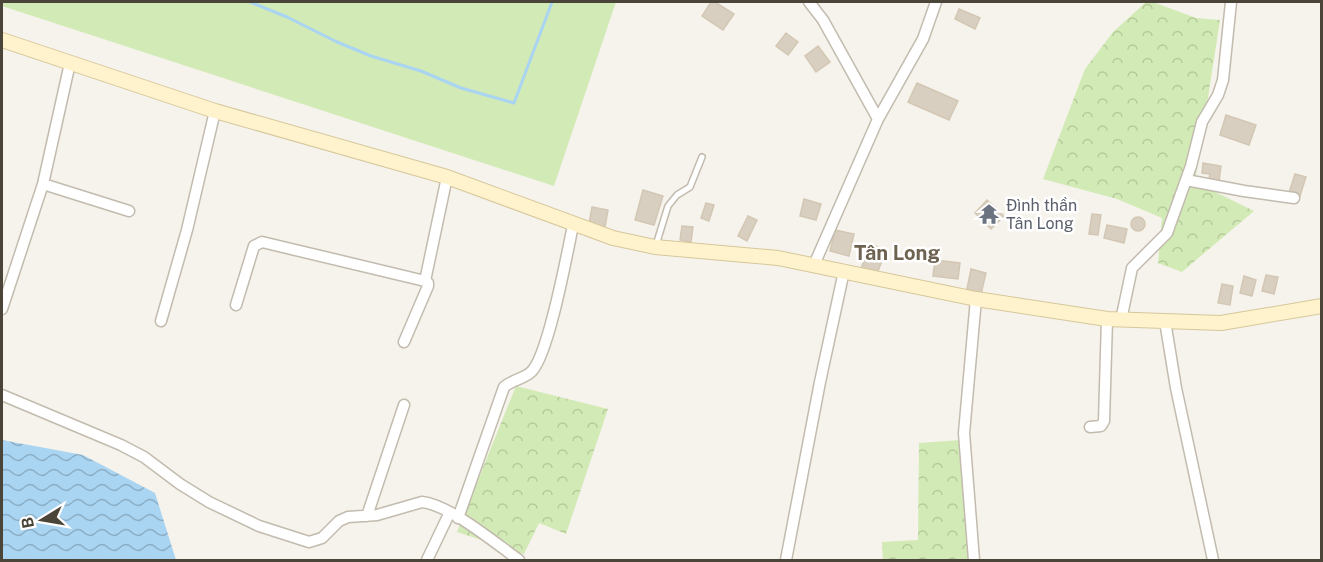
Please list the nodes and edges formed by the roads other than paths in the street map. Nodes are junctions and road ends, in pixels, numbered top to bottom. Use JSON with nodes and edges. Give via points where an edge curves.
{"nodes":[{"id":1,"x":809,"y":2,"type":"edge"},
{"id":2,"x":936,"y":2,"type":"edge"},
{"id":3,"x":1231,"y":2,"type":"edge"},
{"id":4,"x":2,"y":40,"type":"edge"},
{"id":5,"x":70,"y":63,"type":"junction"},
{"id":6,"x":215,"y":111,"type":"junction"},
{"id":7,"x":878,"y":119,"type":"junction"},
{"id":8,"x":702,"y":157,"type":"dead end"},
{"id":9,"x":447,"y":177,"type":"junction"},
{"id":10,"x":1186,"y":180,"type":"junction"},
{"id":11,"x":43,"y":184,"type":"junction"},
{"id":12,"x":1294,"y":198,"type":"dead end"},
{"id":13,"x":129,"y":211,"type":"dead end"},
{"id":14,"x":573,"y":225,"type":"junction"},
{"id":15,"x":655,"y":247,"type":"junction"},
{"id":16,"x":814,"y":265,"type":"junction"},
{"id":17,"x":844,"y":271,"type":"junction"},
{"id":18,"x":424,"y":281,"type":"junction"},
{"id":19,"x":976,"y":299,"type":"junction"},
{"id":20,"x":236,"y":305,"type":"dead end"},
{"id":21,"x":1322,"y":306,"type":"edge"},
{"id":22,"x":2,"y":309,"type":"edge"},
{"id":23,"x":1114,"y":319,"type":"junction"},
{"id":24,"x":161,"y":321,"type":"dead end"},
{"id":25,"x":1165,"y":321,"type":"junction"},
{"id":26,"x":404,"y":342,"type":"dead end"},
{"id":27,"x":2,"y":395,"type":"edge"},
{"id":28,"x":404,"y":405,"type":"dead end"},
{"id":29,"x":1089,"y":427,"type":"dead end"},
{"id":30,"x":454,"y":515,"type":"junction"},
{"id":31,"x":367,"y":516,"type":"junction"},
{"id":32,"x":427,"y":561,"type":"edge"},
{"id":33,"x":519,"y":561,"type":"edge"},
{"id":34,"x":786,"y":561,"type":"edge"},
{"id":35,"x":974,"y":561,"type":"edge"},
{"id":36,"x":1214,"y":561,"type":"edge"}],
"edges":[{"from":1,"to":7,"type":"street"},
{"from":2,"to":7,"type":"street","via":[[923,39]]},
{"from":3,"to":10,"type":"street","via":[[1223,80],[1202,122]]},
{"from":4,"to":5,"type":"street"},
{"from":5,"to":6,"type":"street"},
{"from":5,"to":11,"type":"street"},
{"from":6,"to":9,"type":"street"},
{"from":6,"to":24,"type":"street"},
{"from":7,"to":16,"type":"street"},
{"from":8,"to":15,"type":"lane","via":[[690,187],[668,206]]},
{"from":9,"to":14,"type":"street"},
{"from":9,"to":18,"type":"street"},
{"from":10,"to":12,"type":"street"},
{"from":10,"to":23,"type":"street","via":[[1167,233],[1132,268]]},
{"from":11,"to":13,"type":"street"},
{"from":11,"to":22,"type":"street"},
{"from":14,"to":15,"type":"street"},
{"from":14,"to":30,"type":"street","via":[[538,363],[528,375],[504,387]]},
{"from":15,"to":16,"type":"street"},
{"from":16,"to":17,"type":"street"},
{"from":17,"to":19,"type":"street"},
{"from":17,"to":34,"type":"street"},
{"from":18,"to":20,"type":"street","via":[[262,242],[254,246]]},
{"from":18,"to":26,"type":"street","via":[[429,286]]},
{"from":19,"to":23,"type":"street"},
{"from":19,"to":35,"type":"street","via":[[964,433]]},
{"from":21,"to":25,"type":"street","via":[[1221,323]]},
{"from":23,"to":25,"type":"street"},
{"from":23,"to":29,"type":"street","via":[[1104,421],[1101,426]]},
{"from":25,"to":36,"type":"street"},
{"from":27,"to":31,"type":"street","via":[[121,445],[189,490],[259,526],[309,542],[322,538],[339,521]]},
{"from":28,"to":31,"type":"street"},
{"from":30,"to":31,"type":"street","via":[[422,502]]},
{"from":30,"to":32,"type":"street"},
{"from":30,"to":33,"type":"street"}]}
